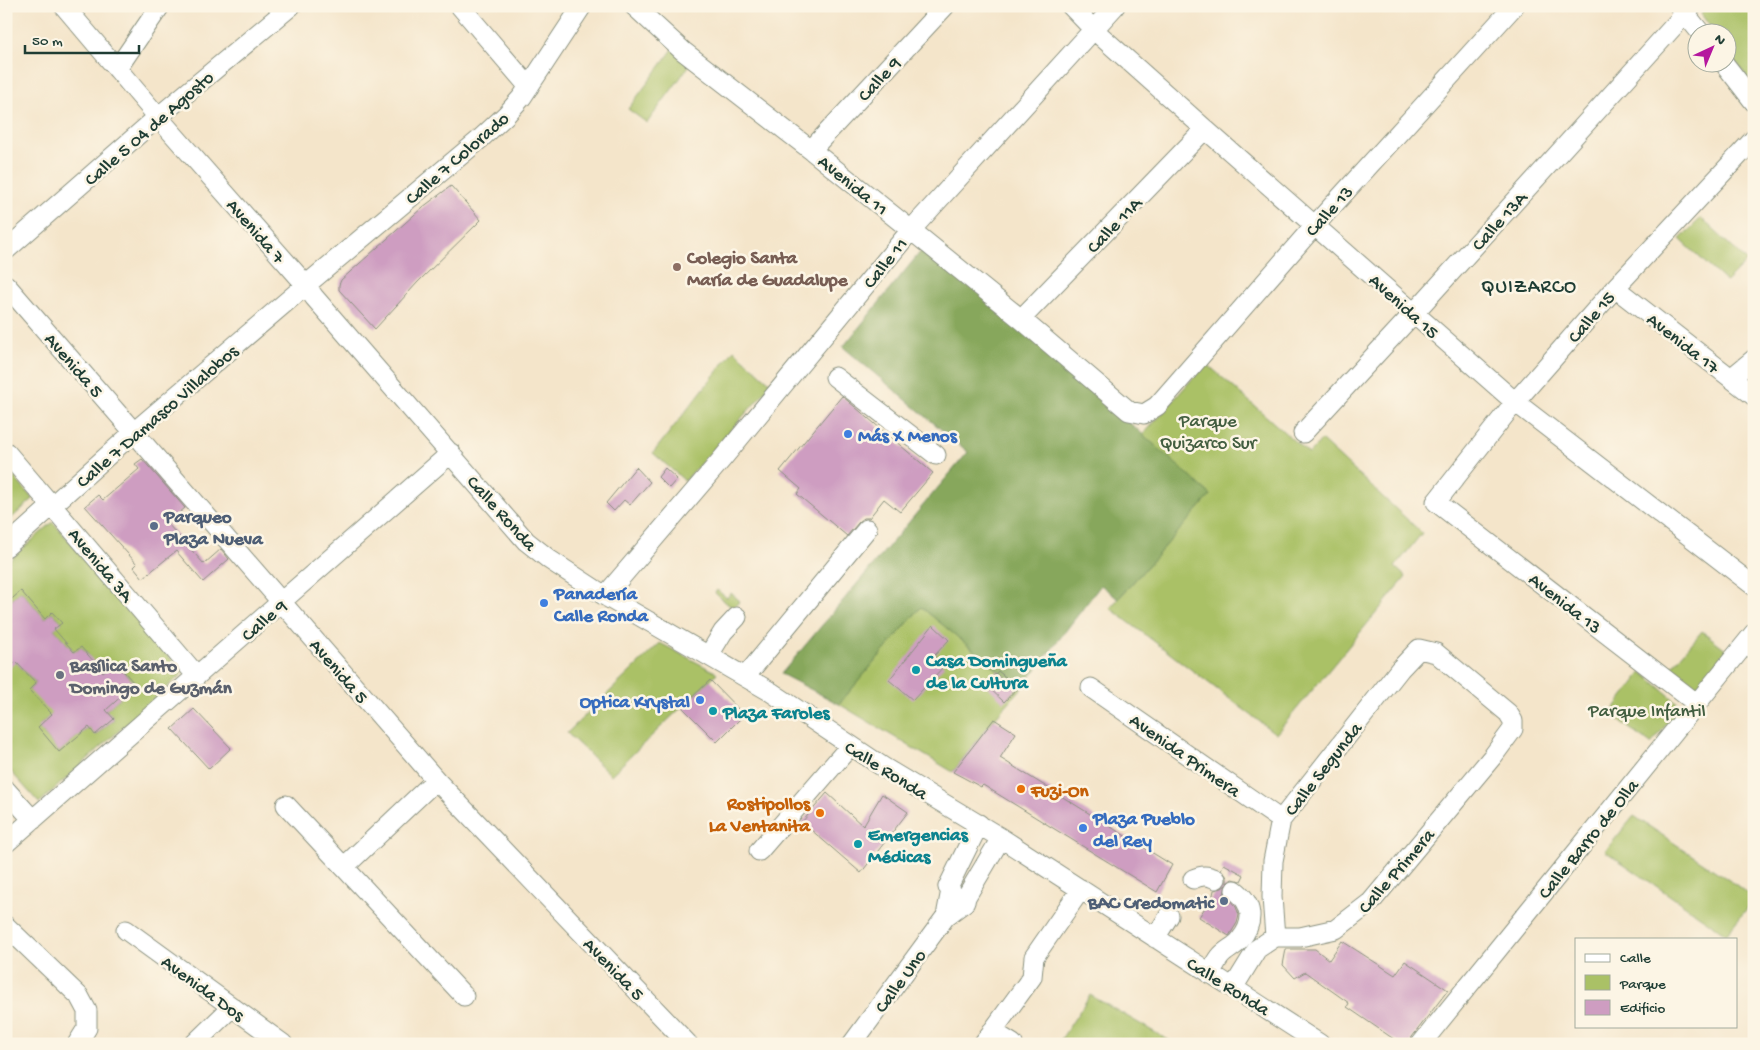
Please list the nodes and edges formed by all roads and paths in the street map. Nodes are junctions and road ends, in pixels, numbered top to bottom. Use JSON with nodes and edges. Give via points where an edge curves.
{"nodes":[{"id":1,"x":64,"y":6,"type":"edge"},
{"id":2,"x":160,"y":6,"type":"edge"},
{"id":3,"x":291,"y":6,"type":"edge"},
{"id":4,"x":460,"y":6,"type":"edge"},
{"id":5,"x":582,"y":6,"type":"edge"},
{"id":6,"x":634,"y":6,"type":"edge"},
{"id":7,"x":945,"y":6,"type":"edge"},
{"id":8,"x":1071,"y":6,"type":"edge"},
{"id":9,"x":1115,"y":6,"type":"edge"},
{"id":10,"x":1514,"y":6,"type":"edge"},
{"id":11,"x":1685,"y":9,"type":"edge"},
{"id":12,"x":1693,"y":22,"type":"edge"},
{"id":13,"x":1094,"y":30,"type":"junction"},
{"id":14,"x":117,"y":69,"type":"junction"},
{"id":15,"x":1731,"y":72,"type":"edge"},
{"id":16,"x":529,"y":87,"type":"junction"},
{"id":17,"x":1754,"y":102,"type":"edge"},
{"id":18,"x":158,"y":117,"type":"junction"},
{"id":19,"x":1205,"y":129,"type":"junction"},
{"id":20,"x":1754,"y":139,"type":"edge"},
{"id":21,"x":811,"y":150,"type":"junction"},
{"id":22,"x":1315,"y":225,"type":"junction"},
{"id":23,"x":911,"y":230,"type":"junction"},
{"id":24,"x":6,"y":250,"type":"edge"},
{"id":25,"x":6,"y":285,"type":"edge"},
{"id":26,"x":306,"y":285,"type":"junction"},
{"id":27,"x":1614,"y":288,"type":"junction"},
{"id":28,"x":1413,"y":314,"type":"junction"},
{"id":29,"x":1021,"y":319,"type":"junction"},
{"id":30,"x":1754,"y":359,"type":"edge"},
{"id":31,"x":835,"y":377,"type":"dead end"},
{"id":32,"x":1731,"y":378,"type":"junction"},
{"id":33,"x":1754,"y":396,"type":"edge"},
{"id":34,"x":1515,"y":402,"type":"junction"},
{"id":35,"x":1144,"y":414,"type":"joint"},
{"id":36,"x":134,"y":432,"type":"junction"},
{"id":37,"x":1303,"y":433,"type":"dead end"},
{"id":38,"x":6,"y":452,"type":"edge"},
{"id":39,"x":451,"y":453,"type":"junction"},
{"id":40,"x":936,"y":454,"type":"dead end"},
{"id":41,"x":1436,"y":502,"type":"joint"},
{"id":42,"x":53,"y":506,"type":"junction"},
{"id":43,"x":867,"y":529,"type":"dead end"},
{"id":44,"x":6,"y":547,"type":"edge"},
{"id":45,"x":1754,"y":586,"type":"edge"},
{"id":46,"x":605,"y":596,"type":"junction"},
{"id":47,"x":281,"y":602,"type":"junction"},
{"id":48,"x":737,"y":616,"type":"dead end"},
{"id":49,"x":1754,"y":633,"type":"edge"},
{"id":50,"x":1419,"y":649,"type":"joint"},
{"id":51,"x":708,"y":655,"type":"junction"},
{"id":52,"x":197,"y":676,"type":"junction"},
{"id":53,"x":745,"y":677,"type":"junction"},
{"id":54,"x":1091,"y":688,"type":"dead end"},
{"id":55,"x":1696,"y":703,"type":"junction"},
{"id":56,"x":850,"y":746,"type":"junction"},
{"id":57,"x":436,"y":780,"type":"junction"},
{"id":58,"x":6,"y":790,"type":"edge"},
{"id":59,"x":286,"y":805,"type":"dead end"},
{"id":60,"x":32,"y":820,"type":"junction"},
{"id":61,"x":1281,"y":820,"type":"junction"},
{"id":62,"x":979,"y":824,"type":"junction"},
{"id":63,"x":1002,"y":838,"type":"junction"},
{"id":64,"x":6,"y":843,"type":"edge"},
{"id":65,"x":759,"y":851,"type":"dead end"},
{"id":66,"x":344,"y":867,"type":"junction"},
{"id":67,"x":1193,"y":879,"type":"dead end"},
{"id":68,"x":1216,"y":879,"type":"dead end"},
{"id":69,"x":1081,"y":889,"type":"junction"},
{"id":70,"x":1235,"y":890,"type":"dead end"},
{"id":71,"x":946,"y":916,"type":"junction"},
{"id":72,"x":1169,"y":916,"type":"dead end"},
{"id":73,"x":6,"y":926,"type":"edge"},
{"id":74,"x":126,"y":930,"type":"dead end"},
{"id":75,"x":1275,"y":937,"type":"junction"},
{"id":76,"x":1156,"y":938,"type":"junction"},
{"id":77,"x":1210,"y":974,"type":"junction"},
{"id":78,"x":1233,"y":988,"type":"junction"},
{"id":79,"x":464,"y":996,"type":"dead end"},
{"id":80,"x":231,"y":1008,"type":"junction"},
{"id":81,"x":987,"y":1037,"type":"edge"},
{"id":82,"x":77,"y":1044,"type":"edge"},
{"id":83,"x":194,"y":1044,"type":"edge"},
{"id":84,"x":283,"y":1044,"type":"edge"},
{"id":85,"x":688,"y":1044,"type":"edge"},
{"id":86,"x":852,"y":1044,"type":"edge"},
{"id":87,"x":1013,"y":1044,"type":"edge"},
{"id":88,"x":1320,"y":1044,"type":"edge"},
{"id":89,"x":1421,"y":1044,"type":"edge"}],
"edges":[{"from":1,"to":14,"type":"street","name":"Avenida 7"},
{"from":2,"to":14,"type":"street"},
{"from":3,"to":18,"type":"street","name":"Calle 5 04 de Agosto"},
{"from":4,"to":16,"type":"street"},
{"from":5,"to":16,"type":"street","name":"Calle 7 Colorado"},
{"from":6,"to":21,"type":"street","name":"Avenida 11","via":[[683,51]]},
{"from":7,"to":21,"type":"street","name":"Calle 9"},
{"from":8,"to":13,"type":"street","name":"Avenida 15"},
{"from":9,"to":13,"type":"street","name":"Calle 11"},
{"from":10,"to":22,"type":"street","name":"Calle 13"},
{"from":11,"to":12,"type":"street"},
{"from":11,"to":28,"type":"street","name":"Calle 13A"},
{"from":13,"to":19,"type":"street","name":"Avenida 15"},
{"from":13,"to":23,"type":"street","name":"Calle 11"},
{"from":14,"to":18,"type":"street","name":"Avenida 7"},
{"from":15,"to":17,"type":"street"},
{"from":16,"to":26,"type":"street","name":"Calle 7 Colorado","via":[[480,140]]},
{"from":18,"to":24,"type":"street","name":"Calle 5 04 de Agosto"},
{"from":18,"to":26,"type":"street","name":"Avenida 7"},
{"from":19,"to":22,"type":"street","name":"Avenida 15"},
{"from":19,"to":29,"type":"street","name":"Calle 11A"},
{"from":20,"to":27,"type":"street","name":"Calle 15"},
{"from":21,"to":23,"type":"street","name":"Avenida 11"},
{"from":22,"to":28,"type":"street","name":"Avenida 15"},
{"from":22,"to":35,"type":"street","name":"Calle 13","via":[[1156,406]]},
{"from":23,"to":29,"type":"street","name":"Avenida 11"},
{"from":23,"to":46,"type":"street","name":"Calle 11"},
{"from":25,"to":36,"type":"street","name":"Avenida 5"},
{"from":26,"to":36,"type":"street","name":"Calle 7 Damasco Villalobos"},
{"from":26,"to":39,"type":"street","name":"Avenida 7"},
{"from":27,"to":32,"type":"street","name":"Avenida 17"},
{"from":27,"to":34,"type":"street","name":"Calle 15"},
{"from":28,"to":34,"type":"street","name":"Avenida 15"},
{"from":28,"to":37,"type":"street","name":"Calle 13A"},
{"from":29,"to":35,"type":"street","name":"Avenida 11","via":[[1129,411]]},
{"from":30,"to":32,"type":"street"},
{"from":31,"to":40,"type":"street"},
{"from":32,"to":33,"type":"street","name":"Avenida 17"},
{"from":34,"to":41,"type":"street","name":"Calle 15"},
{"from":34,"to":45,"type":"street","name":"Avenida 15"},
{"from":36,"to":42,"type":"street","name":"Calle 7 Damasco Villalobos"},
{"from":36,"to":47,"type":"street","name":"Avenida 5"},
{"from":38,"to":42,"type":"street","name":"Avenida 3A"},
{"from":39,"to":46,"type":"street","name":"Calle Ronda","via":[[538,552]]},
{"from":39,"to":47,"type":"street","name":"Calle 9"},
{"from":41,"to":55,"type":"street","name":"Avenida 13"},
{"from":42,"to":44,"type":"street","name":"Calle 7 Damasco Villalobos"},
{"from":42,"to":52,"type":"street","name":"Avenida 3A"},
{"from":43,"to":53,"type":"street"},
{"from":46,"to":51,"type":"street","name":"Calle Ronda"},
{"from":47,"to":52,"type":"street","name":"Calle 9"},
{"from":47,"to":57,"type":"street","name":"Avenida 5"},
{"from":48,"to":51,"type":"street"},
{"from":49,"to":55,"type":"street","name":"Calle Barro de Olla"},
{"from":50,"to":61,"type":"street","name":"Calle Segunda","via":[[1400,668]]},
{"from":50,"to":75,"type":"street","name":"Calle Primera","via":[[1436,653],[1508,714],[1513,721],[1513,729],[1371,902],[1354,917],[1336,929],[1300,937]]},
{"from":51,"to":53,"type":"street","name":"Calle Ronda"},
{"from":52,"to":60,"type":"street","name":"Calle 9"},
{"from":53,"to":56,"type":"street","name":"Calle Ronda"},
{"from":54,"to":61,"type":"street","name":"Avenida Primera"},
{"from":55,"to":89,"type":"street","name":"Calle Barro de Olla"},
{"from":56,"to":62,"type":"street","name":"Calle Ronda"},
{"from":56,"to":65,"type":"street"},
{"from":57,"to":66,"type":"street"},
{"from":57,"to":85,"type":"street","name":"Avenida 5"},
{"from":58,"to":60,"type":"street"},
{"from":59,"to":66,"type":"street"},
{"from":60,"to":64,"type":"street","name":"Calle 9"},
{"from":61,"to":75,"type":"street","name":"Calle Segunda","via":[[1273,861]]},
{"from":62,"to":63,"type":"street","name":"Calle Ronda"},
{"from":62,"to":71,"type":"street","name":"Calle Uno","via":[[948,887],[951,890]]},
{"from":63,"to":69,"type":"street","name":"Calle Ronda"},
{"from":63,"to":71,"type":"street","name":"Calle Uno","via":[[965,902]]},
{"from":66,"to":79,"type":"street"},
{"from":67,"to":68,"type":"street","via":[[1207,876]]},
{"from":69,"to":76,"type":"street","name":"Calle Ronda"},
{"from":69,"to":81,"type":"street","via":[[1034,957],[1032,977]]},
{"from":70,"to":77,"type":"street","via":[[1249,906],[1249,926],[1240,940],[1220,956]]},
{"from":71,"to":86,"type":"street","name":"Calle Uno"},
{"from":72,"to":76,"type":"street"},
{"from":73,"to":82,"type":"street","via":[[79,996],[87,1011],[88,1028]]},
{"from":74,"to":80,"type":"street","name":"Avenida Dos"},
{"from":75,"to":78,"type":"street","via":[[1257,949]]},
{"from":76,"to":77,"type":"street","name":"Calle Ronda"},
{"from":77,"to":78,"type":"street","name":"Calle Ronda"},
{"from":78,"to":88,"type":"street","name":"Calle Ronda"},
{"from":80,"to":83,"type":"street"},
{"from":80,"to":84,"type":"street","name":"Avenida Dos"},
{"from":81,"to":87,"type":"street"}]}
